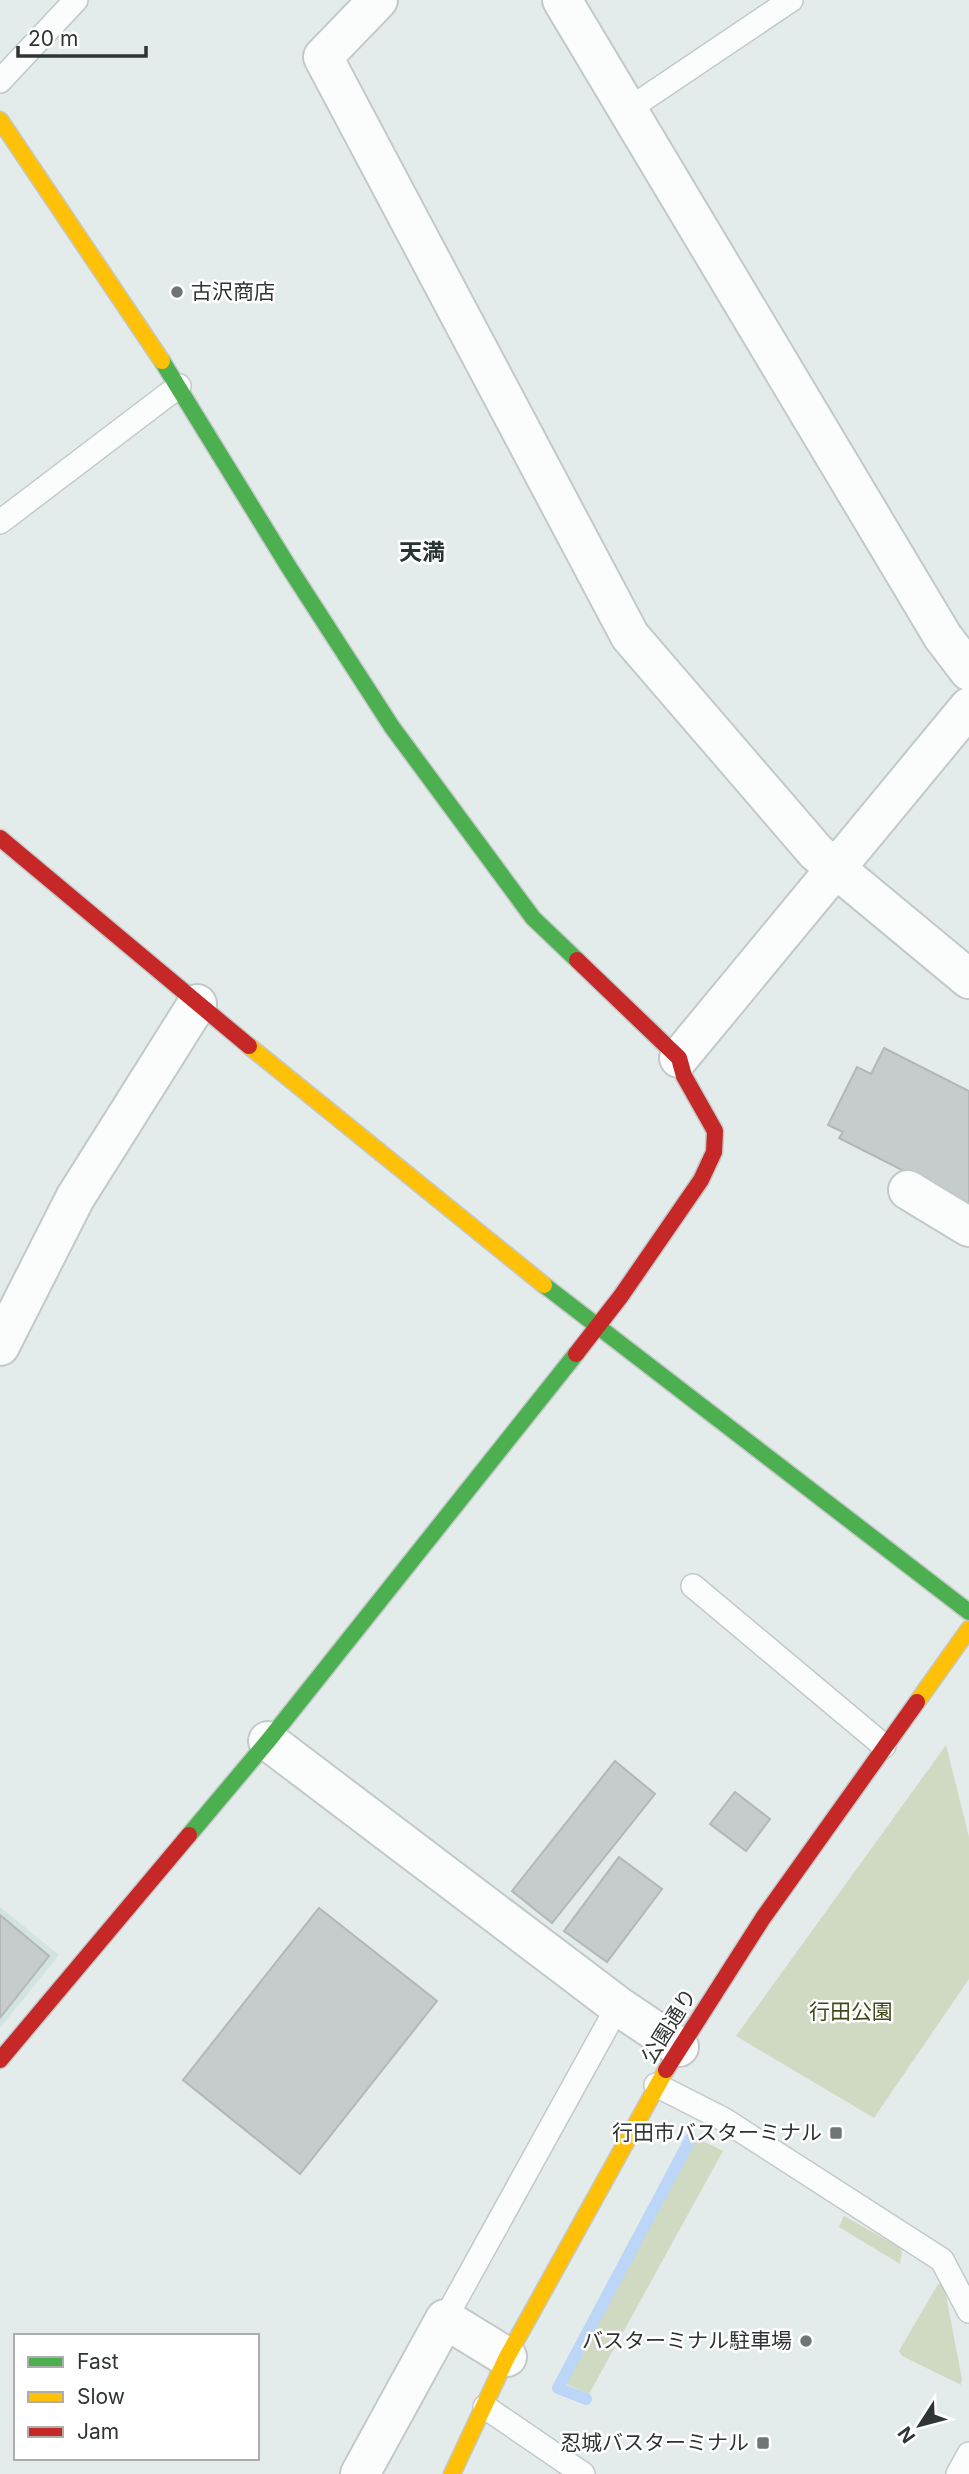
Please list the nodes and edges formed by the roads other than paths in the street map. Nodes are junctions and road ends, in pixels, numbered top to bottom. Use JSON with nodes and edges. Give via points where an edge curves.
{"nodes":[{"id":1,"x":76,"y":0,"type":"edge"},
{"id":2,"x":378,"y":0,"type":"edge"},
{"id":3,"x":562,"y":0,"type":"edge"},
{"id":4,"x":791,"y":0,"type":"edge"},
{"id":5,"x":0,"y":81,"type":"edge"},
{"id":6,"x":629,"y":109,"type":"junction"},
{"id":7,"x":0,"y":120,"type":"edge"},
{"id":8,"x":179,"y":386,"type":"junction"},
{"id":9,"x":0,"y":522,"type":"edge"},
{"id":10,"x":969,"y":671,"type":"edge"},
{"id":11,"x":969,"y":707,"type":"edge"},
{"id":12,"x":0,"y":838,"type":"edge"},
{"id":13,"x":836,"y":869,"type":"junction"},
{"id":14,"x":969,"y":979,"type":"edge"},
{"id":15,"x":197,"y":1004,"type":"junction"},
{"id":16,"x":679,"y":1058,"type":"junction"},
{"id":17,"x":908,"y":1190,"type":"dead end"},
{"id":18,"x":969,"y":1227,"type":"edge"},
{"id":19,"x":597,"y":1328,"type":"junction"},
{"id":20,"x":0,"y":1346,"type":"edge"},
{"id":21,"x":693,"y":1587,"type":"dead end"},
{"id":22,"x":969,"y":1612,"type":"edge"},
{"id":23,"x":969,"y":1629,"type":"edge"},
{"id":24,"x":268,"y":1741,"type":"junction"},
{"id":25,"x":884,"y":1746,"type":"junction"},
{"id":26,"x":618,"y":2006,"type":"junction"},
{"id":27,"x":679,"y":2047,"type":"junction"},
{"id":28,"x":0,"y":2060,"type":"edge"},
{"id":29,"x":656,"y":2085,"type":"junction"},
{"id":30,"x":969,"y":2311,"type":"edge"},
{"id":31,"x":445,"y":2319,"type":"junction"},
{"id":32,"x":507,"y":2357,"type":"junction"},
{"id":33,"x":485,"y":2407,"type":"junction"},
{"id":34,"x":969,"y":2454,"type":"edge"},
{"id":35,"x":360,"y":2474,"type":"edge"},
{"id":36,"x":452,"y":2474,"type":"edge"},
{"id":37,"x":583,"y":2474,"type":"edge"},
{"id":38,"x":958,"y":2474,"type":"edge"}],
"edges":[{"from":1,"to":5,"type":"lane"},
{"from":2,"to":13,"type":"street","via":[[323,57],[630,636],[816,852]]},
{"from":3,"to":6,"type":"street"},
{"from":4,"to":6,"type":"lane"},
{"from":6,"to":10,"type":"street","via":[[943,637]]},
{"from":7,"to":8,"type":"street"},
{"from":8,"to":9,"type":"lane"},
{"from":8,"to":16,"type":"street","via":[[392,727],[533,918]]},
{"from":11,"to":13,"type":"street"},
{"from":12,"to":15,"type":"street"},
{"from":13,"to":14,"type":"street"},
{"from":13,"to":16,"type":"street"},
{"from":15,"to":19,"type":"street"},
{"from":15,"to":20,"type":"street","via":[[75,1198]]},
{"from":16,"to":19,"type":"street","via":[[715,1131],[714,1152],[701,1180]]},
{"from":17,"to":18,"type":"street"},
{"from":19,"to":22,"type":"street"},
{"from":19,"to":24,"type":"street"},
{"from":21,"to":25,"type":"lane"},
{"from":23,"to":25,"type":"street","name":"公園通り"},
{"from":24,"to":26,"type":"street"},
{"from":24,"to":28,"type":"street"},
{"from":25,"to":27,"type":"street","name":"公園通り"},
{"from":26,"to":27,"type":"street"},
{"from":26,"to":31,"type":"lane"},
{"from":27,"to":29,"type":"street","name":"公園通り"},
{"from":29,"to":30,"type":"lane","via":[[723,2119],[942,2260]]},
{"from":29,"to":32,"type":"street","name":"公園通り"},
{"from":31,"to":32,"type":"street"},
{"from":31,"to":35,"type":"street"},
{"from":32,"to":33,"type":"street","name":"公園通り"},
{"from":33,"to":36,"type":"street","name":"公園通り"},
{"from":33,"to":37,"type":"lane"},
{"from":34,"to":38,"type":"lane"}]}
